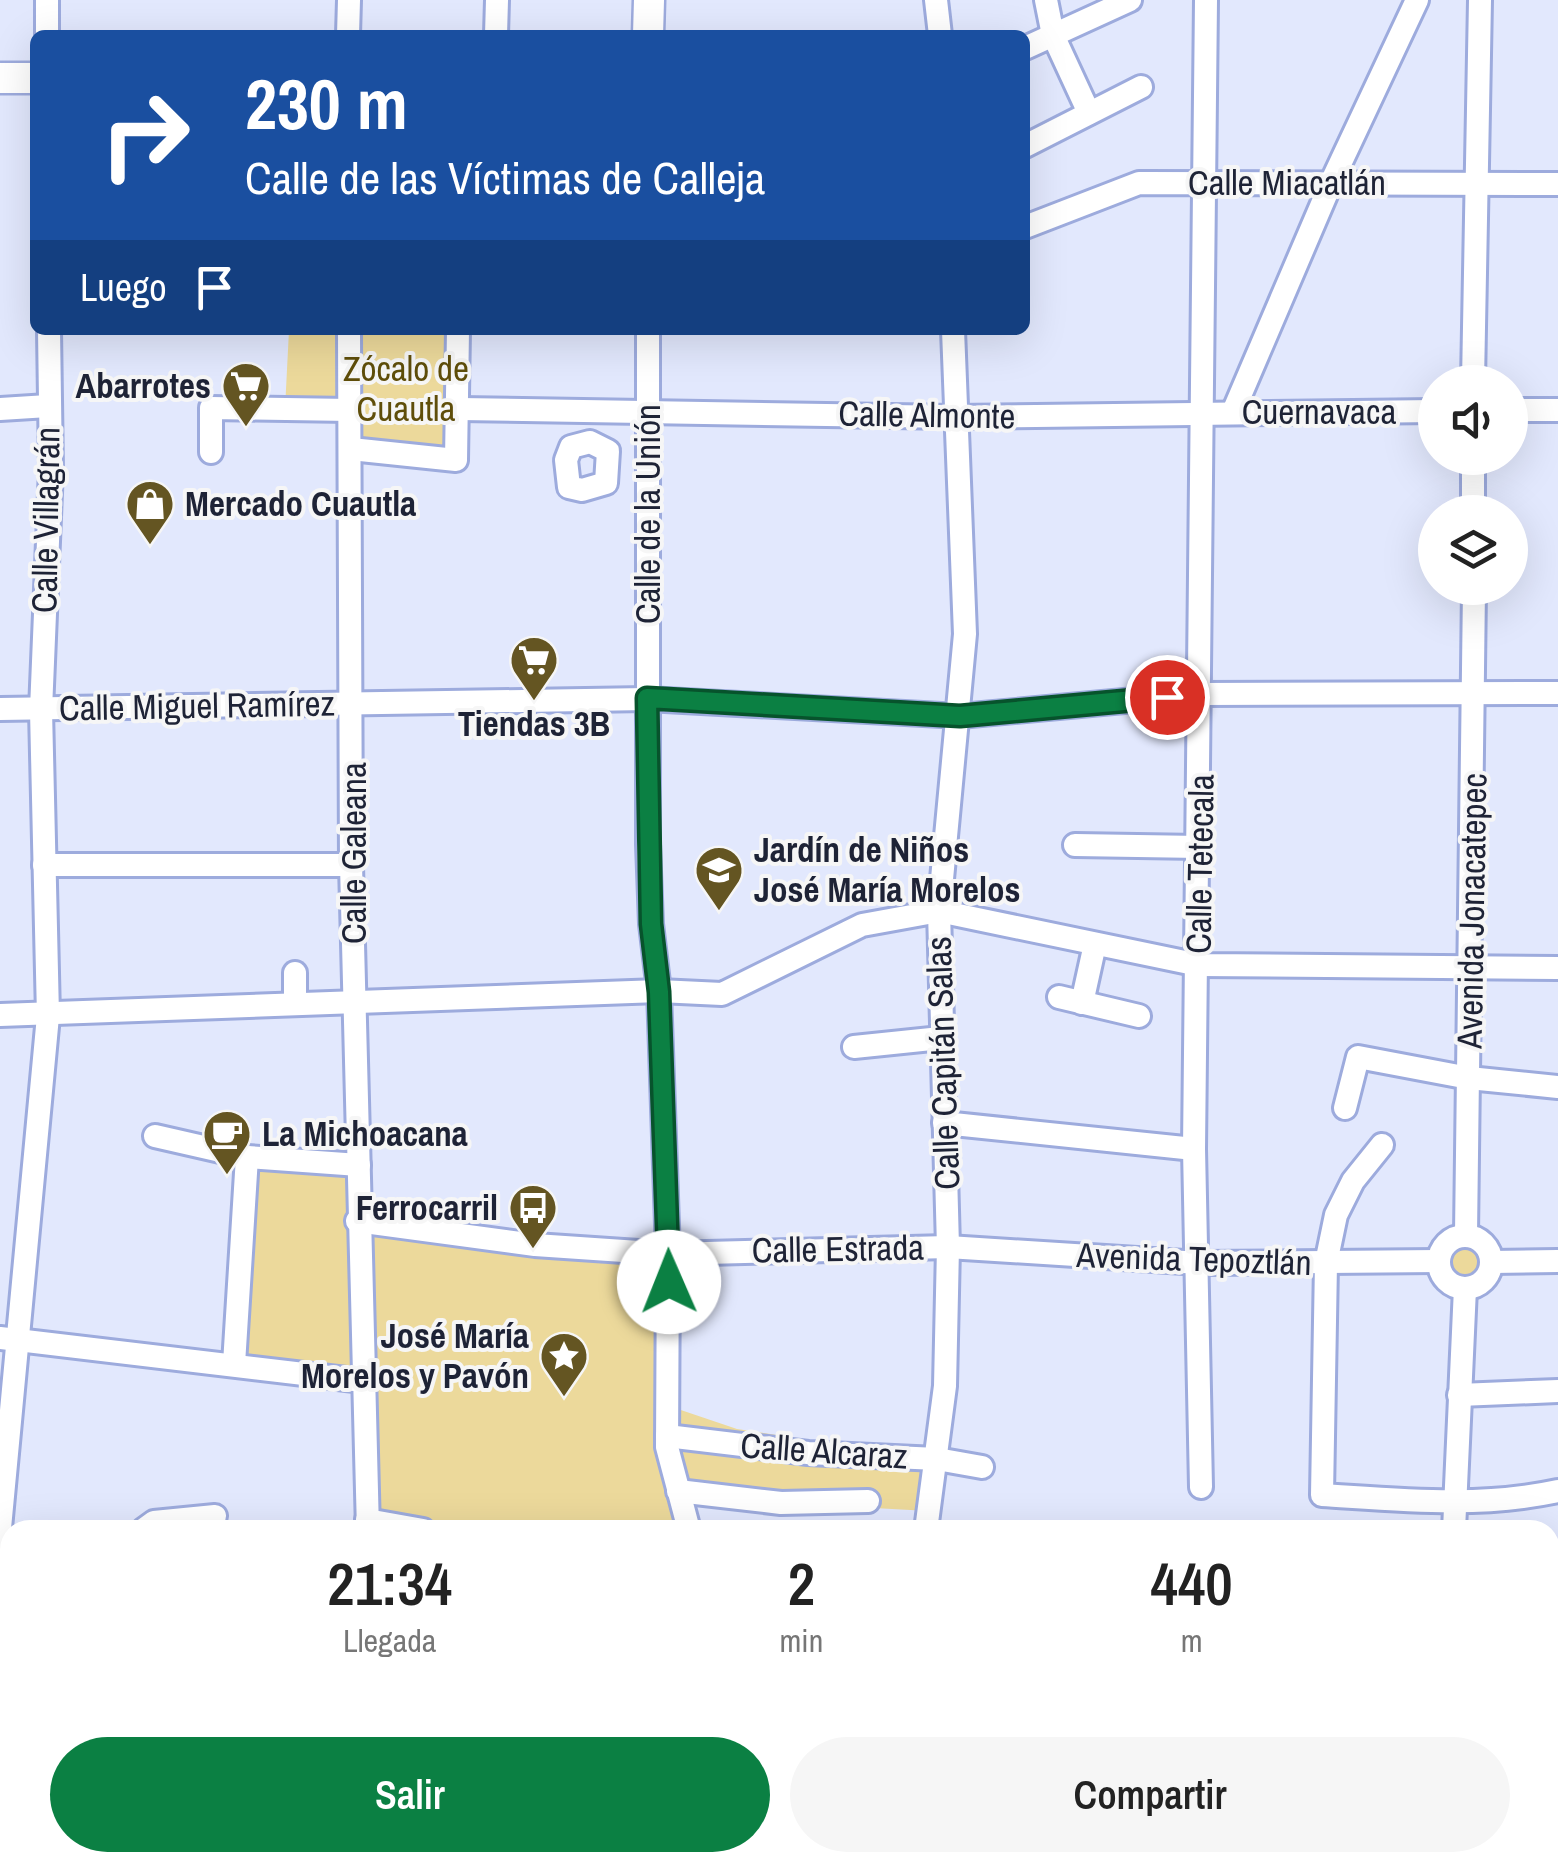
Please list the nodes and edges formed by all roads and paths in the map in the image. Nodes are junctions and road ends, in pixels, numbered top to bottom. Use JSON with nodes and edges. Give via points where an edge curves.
{"nodes":[{"id":1,"x":47,"y":0,"type":"edge"},
{"id":2,"x":349,"y":0,"type":"edge"},
{"id":3,"x":497,"y":0,"type":"edge"},
{"id":4,"x":649,"y":0,"type":"edge"},
{"id":5,"x":936,"y":0,"type":"edge"},
{"id":6,"x":1046,"y":0,"type":"edge"},
{"id":7,"x":1130,"y":0,"type":"edge"},
{"id":8,"x":1206,"y":0,"type":"edge"},
{"id":9,"x":1418,"y":0,"type":"edge"},
{"id":10,"x":1480,"y":0,"type":"edge"},
{"id":11,"x":46,"y":30,"type":"edge"},
{"id":12,"x":348,"y":30,"type":"edge"},
{"id":13,"x":496,"y":30,"type":"edge"},
{"id":14,"x":648,"y":30,"type":"edge"},
{"id":15,"x":939,"y":30,"type":"edge"},
{"id":16,"x":1052,"y":35,"type":"junction"},
{"id":17,"x":1030,"y":46,"type":"edge"},
{"id":18,"x":0,"y":78,"type":"edge"},
{"id":19,"x":30,"y":78,"type":"edge"},
{"id":20,"x":1141,"y":87,"type":"dead end"},
{"id":21,"x":1089,"y":113,"type":"junction"},
{"id":22,"x":1030,"y":143,"type":"edge"},
{"id":23,"x":1204,"y":182,"type":"junction"},
{"id":24,"x":1331,"y":183,"type":"junction"},
{"id":25,"x":1479,"y":184,"type":"junction"},
{"id":26,"x":1558,"y":184,"type":"edge"},
{"id":27,"x":1030,"y":225,"type":"edge"},
{"id":28,"x":49,"y":335,"type":"edge"},
{"id":29,"x":349,"y":335,"type":"edge"},
{"id":30,"x":458,"y":335,"type":"edge"},
{"id":31,"x":648,"y":335,"type":"edge"},
{"id":32,"x":953,"y":335,"type":"edge"},
{"id":33,"x":1474,"y":365,"type":"edge"},
{"id":34,"x":48,"y":406,"type":"junction"},
{"id":35,"x":595,"y":408,"type":"junction"},
{"id":36,"x":0,"y":409,"type":"edge"},
{"id":37,"x":460,"y":409,"type":"junction"},
{"id":38,"x":350,"y":410,"type":"junction"},
{"id":39,"x":650,"y":410,"type":"junction"},
{"id":40,"x":1528,"y":410,"type":"edge"},
{"id":41,"x":1558,"y":410,"type":"edge"},
{"id":42,"x":1418,"y":411,"type":"edge"},
{"id":43,"x":1234,"y":412,"type":"junction"},
{"id":44,"x":1204,"y":413,"type":"junction"},
{"id":45,"x":954,"y":417,"type":"junction"},
{"id":46,"x":590,"y":442,"type":"dead end"},
{"id":47,"x":351,"y":449,"type":"junction"},
{"id":48,"x":212,"y":452,"type":"dead end"},
{"id":49,"x":1474,"y":605,"type":"edge"},
{"id":50,"x":1475,"y":692,"type":"junction"},
{"id":51,"x":1558,"y":693,"type":"edge"},
{"id":52,"x":1202,"y":694,"type":"junction"},
{"id":53,"x":647,"y":698,"type":"junction"},
{"id":54,"x":353,"y":702,"type":"junction"},
{"id":55,"x":0,"y":709,"type":"edge"},
{"id":56,"x":41,"y":710,"type":"junction"},
{"id":57,"x":960,"y":716,"type":"junction"},
{"id":58,"x":1075,"y":845,"type":"dead end"},
{"id":59,"x":1200,"y":847,"type":"junction"},
{"id":60,"x":352,"y":865,"type":"junction"},
{"id":61,"x":44,"y":866,"type":"junction"},
{"id":62,"x":939,"y":911,"type":"junction"},
{"id":63,"x":1095,"y":944,"type":"junction"},
{"id":64,"x":1199,"y":965,"type":"junction"},
{"id":65,"x":1472,"y":967,"type":"junction"},
{"id":66,"x":1558,"y":968,"type":"edge"},
{"id":67,"x":295,"y":973,"type":"dead end"},
{"id":68,"x":659,"y":992,"type":"junction"},
{"id":69,"x":295,"y":1003,"type":"junction"},
{"id":70,"x":356,"y":1004,"type":"junction"},
{"id":71,"x":0,"y":1015,"type":"edge"},
{"id":72,"x":48,"y":1016,"type":"junction"},
{"id":73,"x":1138,"y":1016,"type":"dead end"},
{"id":74,"x":941,"y":1038,"type":"junction"},
{"id":75,"x":854,"y":1047,"type":"dead end"},
{"id":76,"x":1469,"y":1078,"type":"junction"},
{"id":77,"x":1558,"y":1087,"type":"edge"},
{"id":78,"x":1345,"y":1108,"type":"dead end"},
{"id":79,"x":944,"y":1124,"type":"junction"},
{"id":80,"x":155,"y":1136,"type":"dead end"},
{"id":81,"x":1382,"y":1145,"type":"dead end"},
{"id":82,"x":1194,"y":1149,"type":"junction"},
{"id":83,"x":247,"y":1157,"type":"junction"},
{"id":84,"x":360,"y":1165,"type":"junction"},
{"id":85,"x":357,"y":1221,"type":"junction"},
{"id":86,"x":1466,"y":1236,"type":"junction"},
{"id":87,"x":948,"y":1248,"type":"junction"},
{"id":88,"x":668,"y":1254,"type":"junction"},
{"id":89,"x":1558,"y":1261,"type":"edge"},
{"id":90,"x":1439,"y":1262,"type":"junction"},
{"id":91,"x":1492,"y":1262,"type":"junction"},
{"id":92,"x":1200,"y":1263,"type":"junction"},
{"id":93,"x":1326,"y":1263,"type":"junction"},
{"id":94,"x":1465,"y":1288,"type":"junction"},
{"id":95,"x":8,"y":1339,"type":"edge"},
{"id":96,"x":234,"y":1364,"type":"junction"},
{"id":97,"x":362,"y":1381,"type":"junction"},
{"id":98,"x":1558,"y":1391,"type":"edge"},
{"id":99,"x":1460,"y":1395,"type":"junction"},
{"id":100,"x":667,"y":1436,"type":"junction"},
{"id":101,"x":937,"y":1459,"type":"junction"},
{"id":102,"x":982,"y":1468,"type":"dead end"},
{"id":103,"x":1201,"y":1487,"type":"dead end"},
{"id":104,"x":678,"y":1491,"type":"junction"},
{"id":105,"x":1558,"y":1491,"type":"edge"},
{"id":106,"x":868,"y":1502,"type":"dead end"},
{"id":107,"x":1453,"y":1503,"type":"junction"},
{"id":108,"x":215,"y":1516,"type":"dead end"},
{"id":109,"x":0,"y":1520,"type":"edge"},
{"id":110,"x":174,"y":1520,"type":"edge"},
{"id":111,"x":367,"y":1520,"type":"edge"},
{"id":112,"x":686,"y":1520,"type":"edge"},
{"id":113,"x":928,"y":1520,"type":"edge"},
{"id":114,"x":1454,"y":1520,"type":"edge"}],
"edges":[{"from":1,"to":11,"type":"street"},
{"from":2,"to":12,"type":"street"},
{"from":3,"to":13,"type":"street"},
{"from":4,"to":14,"type":"main road"},
{"from":5,"to":15,"type":"street"},
{"from":6,"to":16,"type":"street"},
{"from":7,"to":16,"type":"street"},
{"from":8,"to":23,"type":"street","name":"Calle Tetecala"},
{"from":9,"to":24,"type":"street"},
{"from":10,"to":25,"type":"street"},
{"from":16,"to":17,"type":"street"},
{"from":16,"to":21,"type":"street"},
{"from":18,"to":19,"type":"main road"},
{"from":20,"to":21,"type":"street"},
{"from":21,"to":22,"type":"street"},
{"from":23,"to":24,"type":"street","name":"Calle Miacatlán"},
{"from":23,"to":27,"type":"street","name":"Calle Miacatlán","via":[[1139,183]]},
{"from":23,"to":44,"type":"street","name":"Calle Tetecala"},
{"from":24,"to":25,"type":"street","name":"Calle Miacatlán"},
{"from":24,"to":43,"type":"street"},
{"from":25,"to":26,"type":"street","name":"Calle Miacatlán"},
{"from":25,"to":33,"type":"street"},
{"from":28,"to":34,"type":"street","name":"Calle Villagrán"},
{"from":29,"to":38,"type":"street","name":"Calle Galeana"},
{"from":30,"to":37,"type":"street"},
{"from":31,"to":39,"type":"street","name":"Calle de la Unión"},
{"from":32,"to":45,"type":"street","name":"Calle Capitán Salas"},
{"from":34,"to":36,"type":"street"},
{"from":34,"to":56,"type":"street","name":"Calle Villagrán"},
{"from":35,"to":37,"type":"street","name":"Calle Almonte"},
{"from":35,"to":39,"type":"street","name":"Calle Almonte"},
{"from":35,"to":46,"type":"street"},
{"from":37,"to":47,"type":"street","via":[[456,460]]},
{"from":38,"to":47,"type":"street","name":"Calle Galeana"},
{"from":38,"to":48,"type":"street","via":[[211,408]]},
{"from":39,"to":45,"type":"street","name":"Calle Almonte"},
{"from":39,"to":53,"type":"street","name":"Calle de la Unión"},
{"from":40,"to":41,"type":"street"},
{"from":42,"to":43,"type":"street","name":"Cuernavaca"},
{"from":43,"to":44,"type":"street","name":"Cuernavaca"},
{"from":44,"to":45,"type":"street","name":"Calle Almonte"},
{"from":44,"to":52,"type":"street","name":"Calle Tetecala"},
{"from":45,"to":57,"type":"street","name":"Calle Capitán Salas","via":[[964,634]]},
{"from":47,"to":54,"type":"street","name":"Calle Galeana"},
{"from":49,"to":50,"type":"street","name":"Avenida Jonacatepec"},
{"from":50,"to":51,"type":"street","name":"Calle Miguel Ramírez"},
{"from":50,"to":52,"type":"street","name":"Calle Miguel Ramírez"},
{"from":50,"to":65,"type":"street","name":"Avenida Jonacatepec"},
{"from":52,"to":57,"type":"street","name":"Calle Miguel Ramírez"},
{"from":52,"to":59,"type":"street","name":"Calle Tetecala"},
{"from":53,"to":54,"type":"street","name":"Calle Miguel Ramírez"},
{"from":53,"to":57,"type":"street","name":"Calle Miguel Ramírez"},
{"from":53,"to":68,"type":"street","name":"Calle de la Unión","via":[[651,924]]},
{"from":54,"to":56,"type":"street","name":"Calle Miguel Ramírez"},
{"from":54,"to":60,"type":"street","name":"Calle Galeana"},
{"from":55,"to":56,"type":"street","name":"Calle Miguel Ramírez"},
{"from":56,"to":61,"type":"street","name":"Calle Villagrán"},
{"from":57,"to":62,"type":"street","name":"Calle Capitán Salas"},
{"from":58,"to":59,"type":"street"},
{"from":59,"to":64,"type":"street","name":"Calle Tetecala"},
{"from":60,"to":61,"type":"street"},
{"from":60,"to":70,"type":"street","name":"Calle Galeana"},
{"from":61,"to":72,"type":"street","name":"Calle Villagrán"},
{"from":62,"to":63,"type":"street"},
{"from":62,"to":68,"type":"street","via":[[862,925],[722,994]]},
{"from":62,"to":74,"type":"street","name":"Calle Capitán Salas"},
{"from":63,"to":64,"type":"street"},
{"from":63,"to":73,"type":"street","via":[[1070,1000]]},
{"from":64,"to":65,"type":"street"},
{"from":64,"to":82,"type":"street","name":"Calle Tetecala"},
{"from":65,"to":66,"type":"street"},
{"from":65,"to":76,"type":"street","name":"Avenida Jonacatepec"},
{"from":67,"to":69,"type":"street"},
{"from":68,"to":70,"type":"street"},
{"from":68,"to":88,"type":"street","name":"Calle de la Unión"},
{"from":69,"to":70,"type":"street"},
{"from":69,"to":72,"type":"street"},
{"from":70,"to":84,"type":"street","name":"Calle Galeana"},
{"from":71,"to":72,"type":"street"},
{"from":72,"to":95,"type":"street","name":"Calle Villagrán"},
{"from":74,"to":75,"type":"street"},
{"from":74,"to":79,"type":"street","name":"Calle Capitán Salas"},
{"from":76,"to":77,"type":"street"},
{"from":76,"to":78,"type":"street","via":[[1358,1057]]},
{"from":76,"to":86,"type":"street","name":"Avenida Jonacatepec"},
{"from":79,"to":82,"type":"street"},
{"from":79,"to":87,"type":"street","name":"Calle Capitán Salas"},
{"from":80,"to":83,"type":"street"},
{"from":81,"to":93,"type":"street","via":[[1344,1198]]},
{"from":82,"to":92,"type":"street","name":"Calle Tetecala"},
{"from":83,"to":84,"type":"street"},
{"from":83,"to":96,"type":"street"},
{"from":84,"to":85,"type":"street","name":"Calle Galeana"},
{"from":85,"to":88,"type":"street","name":"Calle Estrada","via":[[535,1245]]},
{"from":85,"to":97,"type":"street","name":"Calle Galeana"},
{"from":86,"to":90,"type":"street","via":[[1443,1248]]},
{"from":86,"to":91,"type":"street","via":[[1478,1239]]},
{"from":87,"to":88,"type":"street","name":"Calle Estrada"},
{"from":87,"to":92,"type":"street","name":"Avenida Tepoztlán"},
{"from":87,"to":101,"type":"street","name":"Calle Capitán Salas"},
{"from":88,"to":100,"type":"street","name":"Calle de la Unión"},
{"from":89,"to":91,"type":"street"},
{"from":90,"to":93,"type":"street","name":"Avenida Tepoztlán"},
{"from":90,"to":94,"type":"street","via":[[1442,1274]]},
{"from":91,"to":94,"type":"street","via":[[1488,1275]]},
{"from":92,"to":93,"type":"street","name":"Avenida Tepoztlán"},
{"from":92,"to":103,"type":"street","name":"Calle Tetecala"},
{"from":93,"to":107,"type":"street","via":[[1322,1495]]},
{"from":94,"to":99,"type":"street"},
{"from":95,"to":96,"type":"street"},
{"from":95,"to":109,"type":"street","name":"Calle Villagrán"},
{"from":96,"to":97,"type":"street"},
{"from":97,"to":111,"type":"street","name":"Calle Galeana"},
{"from":98,"to":99,"type":"street"},
{"from":99,"to":107,"type":"street"},
{"from":100,"to":101,"type":"street","name":"Calle Alcaraz"},
{"from":100,"to":104,"type":"street","name":"Calle de la Unión"},
{"from":101,"to":102,"type":"street","name":"Calle Alcaraz"},
{"from":101,"to":113,"type":"street","name":"Calle Capitán Salas"},
{"from":104,"to":106,"type":"street","via":[[781,1503]]},
{"from":104,"to":112,"type":"street","name":"Calle de la Unión"},
{"from":105,"to":107,"type":"street"},
{"from":107,"to":114,"type":"street"},
{"from":108,"to":110,"type":"street"}]}
